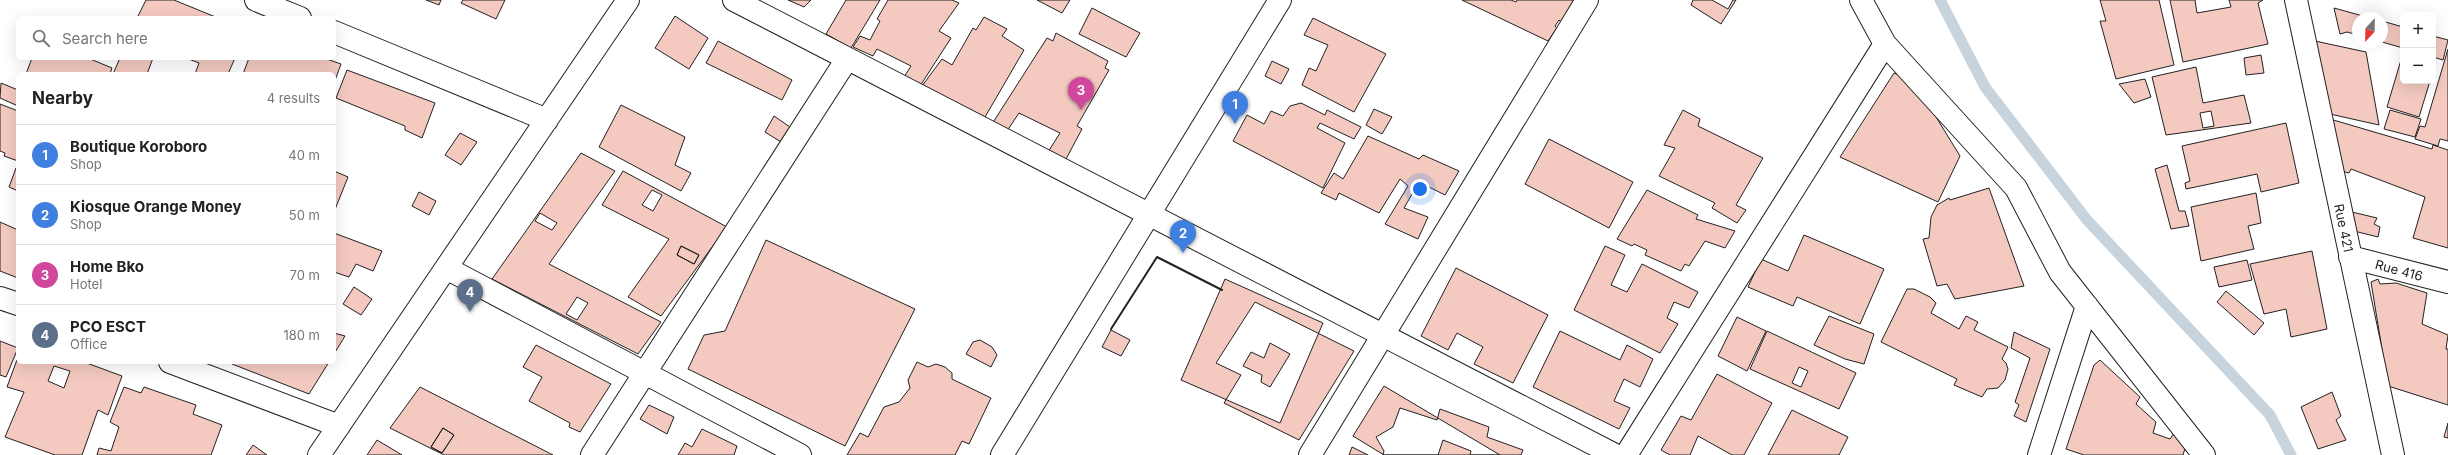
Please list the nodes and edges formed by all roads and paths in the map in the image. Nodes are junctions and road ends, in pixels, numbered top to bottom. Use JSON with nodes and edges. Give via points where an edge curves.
{"nodes":[{"id":1,"x":256,"y":0,"type":"edge"},
{"id":2,"x":628,"y":0,"type":"edge"},
{"id":3,"x":734,"y":0,"type":"edge"},
{"id":4,"x":1587,"y":0,"type":"edge"},
{"id":5,"x":1861,"y":0,"type":"edge"},
{"id":6,"x":2296,"y":0,"type":"edge"},
{"id":7,"x":1273,"y":2,"type":"edge"},
{"id":8,"x":295,"y":16,"type":"edge"},
{"id":9,"x":336,"y":33,"type":"edge"},
{"id":10,"x":1885,"y":44,"type":"junction"},
{"id":11,"x":847,"y":59,"type":"junction"},
{"id":12,"x":547,"y":120,"type":"junction"},
{"id":13,"x":1149,"y":213,"type":"junction"},
{"id":14,"x":2350,"y":257,"type":"junction"},
{"id":15,"x":446,"y":268,"type":"junction"},
{"id":16,"x":2448,"y":282,"type":"edge"},
{"id":17,"x":0,"y":298,"type":"edge"},
{"id":18,"x":16,"y":303,"type":"edge"},
{"id":19,"x":2087,"y":306,"type":"junction"},
{"id":20,"x":1383,"y":334,"type":"junction"},
{"id":21,"x":175,"y":364,"type":"edge"},
{"id":22,"x":644,"y":373,"type":"junction"},
{"id":23,"x":338,"y":426,"type":"junction"},
{"id":24,"x":319,"y":455,"type":"edge"},
{"id":25,"x":592,"y":455,"type":"edge"},
{"id":26,"x":800,"y":455,"type":"edge"},
{"id":27,"x":1002,"y":455,"type":"edge"},
{"id":28,"x":1310,"y":455,"type":"edge"},
{"id":29,"x":1615,"y":455,"type":"edge"},
{"id":30,"x":1626,"y":455,"type":"edge"},
{"id":31,"x":2040,"y":455,"type":"edge"},
{"id":32,"x":2204,"y":455,"type":"edge"},
{"id":33,"x":2393,"y":455,"type":"edge"}],
"edges":[{"from":1,"to":8,"type":"street"},
{"from":2,"to":12,"type":"street"},
{"from":3,"to":11,"type":"street"},
{"from":4,"to":20,"type":"street"},
{"from":5,"to":10,"type":"street"},
{"from":6,"to":14,"type":"street","name":"Rue 421"},
{"from":7,"to":13,"type":"street"},
{"from":9,"to":12,"type":"street"},
{"from":10,"to":19,"type":"street","via":[[2016,188],[2060,272]]},
{"from":10,"to":30,"type":"street"},
{"from":11,"to":13,"type":"street"},
{"from":11,"to":22,"type":"street"},
{"from":12,"to":15,"type":"street"},
{"from":13,"to":20,"type":"street"},
{"from":13,"to":27,"type":"street"},
{"from":14,"to":16,"type":"street","name":"Rue 416"},
{"from":14,"to":33,"type":"street","name":"Rue 421"},
{"from":15,"to":22,"type":"street"},
{"from":15,"to":23,"type":"street"},
{"from":17,"to":18,"type":"street"},
{"from":19,"to":31,"type":"street"},
{"from":19,"to":32,"type":"street"},
{"from":20,"to":28,"type":"street"},
{"from":20,"to":29,"type":"street"},
{"from":21,"to":23,"type":"street"},
{"from":22,"to":25,"type":"street"},
{"from":22,"to":26,"type":"street"},
{"from":23,"to":24,"type":"street"}]}
